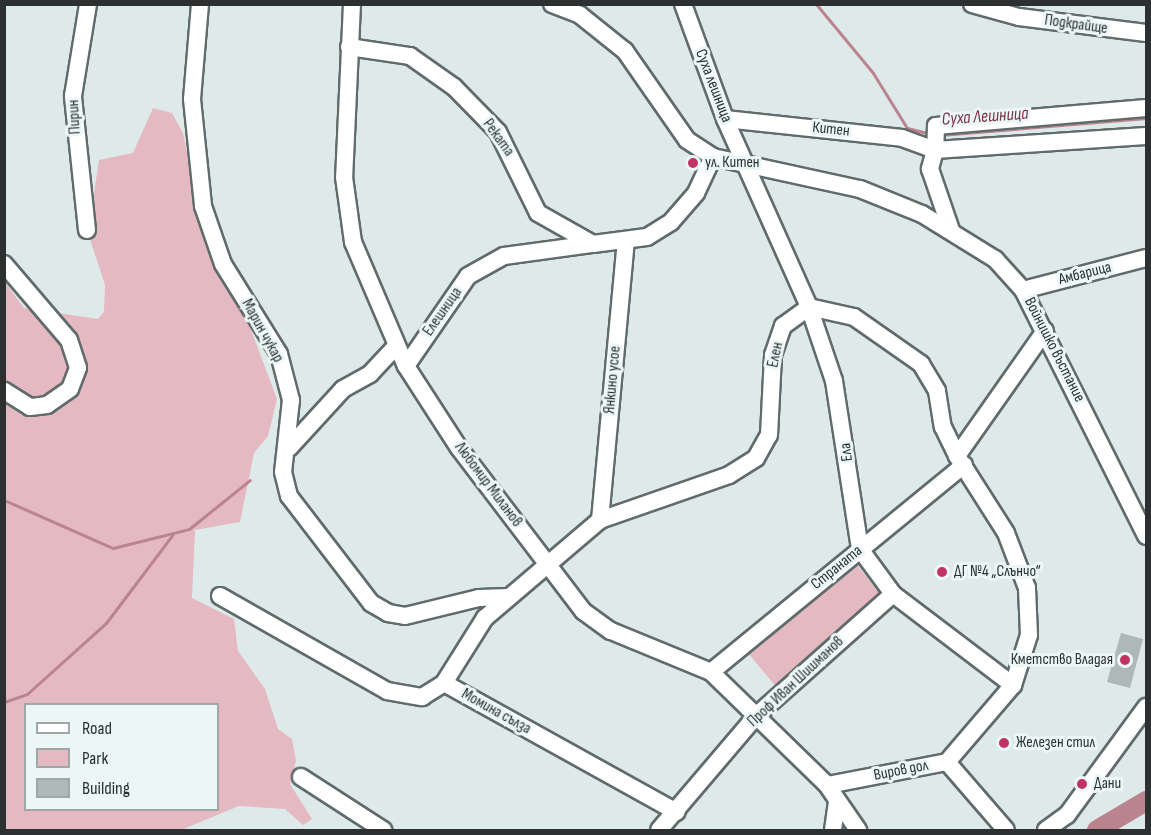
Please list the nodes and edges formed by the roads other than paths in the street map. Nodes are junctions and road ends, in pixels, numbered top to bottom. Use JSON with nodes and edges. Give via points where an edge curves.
{"nodes":[{"id":1,"x":88,"y":4,"type":"edge"},
{"id":2,"x":200,"y":4,"type":"edge"},
{"id":3,"x":352,"y":4,"type":"edge"},
{"id":4,"x":552,"y":4,"type":"edge"},
{"id":5,"x":682,"y":4,"type":"edge"},
{"id":6,"x":972,"y":4,"type":"edge"},
{"id":7,"x":1146,"y":33,"type":"edge"},
{"id":8,"x":349,"y":47,"type":"junction"},
{"id":9,"x":1146,"y":108,"type":"edge"},
{"id":10,"x":725,"y":119,"type":"junction"},
{"id":11,"x":1146,"y":136,"type":"edge"},
{"id":12,"x":935,"y":150,"type":"junction"},
{"id":13,"x":713,"y":157,"type":"junction"},
{"id":14,"x":747,"y":165,"type":"junction"},
{"id":15,"x":87,"y":230,"type":"dead end"},
{"id":16,"x":951,"y":230,"type":"junction"},
{"id":17,"x":626,"y":240,"type":"junction"},
{"id":18,"x":592,"y":244,"type":"junction"},
{"id":19,"x":1146,"y":258,"type":"edge"},
{"id":20,"x":4,"y":264,"type":"edge"},
{"id":21,"x":1023,"y":290,"type":"junction"},
{"id":22,"x":809,"y":307,"type":"junction"},
{"id":23,"x":1045,"y":331,"type":"junction"},
{"id":24,"x":396,"y":346,"type":"junction"},
{"id":25,"x":405,"y":366,"type":"junction"},
{"id":26,"x":4,"y":391,"type":"edge"},
{"id":27,"x":289,"y":448,"type":"junction"},
{"id":28,"x":960,"y":460,"type":"junction"},
{"id":29,"x":600,"y":520,"type":"junction"},
{"id":30,"x":1146,"y":536,"type":"edge"},
{"id":31,"x":860,"y":549,"type":"junction"},
{"id":32,"x":549,"y":564,"type":"junction"},
{"id":33,"x":893,"y":594,"type":"junction"},
{"id":34,"x":220,"y":596,"type":"dead end"},
{"id":35,"x":509,"y":597,"type":"junction"},
{"id":36,"x":711,"y":672,"type":"junction"},
{"id":37,"x":444,"y":683,"type":"junction"},
{"id":38,"x":1013,"y":685,"type":"junction"},
{"id":39,"x":1146,"y":707,"type":"edge"},
{"id":40,"x":756,"y":716,"type":"junction"},
{"id":41,"x":947,"y":762,"type":"junction"},
{"id":42,"x":301,"y":777,"type":"dead end"},
{"id":43,"x":827,"y":786,"type":"junction"},
{"id":44,"x":837,"y":802,"type":"junction"},
{"id":45,"x":677,"y":812,"type":"junction"},
{"id":46,"x":383,"y":831,"type":"edge"},
{"id":47,"x":659,"y":831,"type":"edge"},
{"id":48,"x":833,"y":831,"type":"edge"},
{"id":49,"x":858,"y":831,"type":"edge"},
{"id":50,"x":1006,"y":831,"type":"edge"},
{"id":51,"x":1046,"y":831,"type":"edge"}],
"edges":[{"from":1,"to":15,"type":"street","name":"Пирин","via":[[73,96]]},
{"from":2,"to":27,"type":"street","name":"Марин чукар","via":[[192,99],[203,206],[224,264],[279,354],[291,400]]},
{"from":3,"to":8,"type":"street","name":"Любомир Миланов"},
{"from":4,"to":13,"type":"street","name":"Войнишко въстание","via":[[580,15],[625,51],[687,140]]},
{"from":5,"to":10,"type":"street","name":"Суха лешница"},
{"from":6,"to":7,"type":"street","name":"Подкрайще","via":[[1019,17]]},
{"from":8,"to":18,"type":"street","name":"Реката","via":[[410,57],[454,87],[498,132],[538,213]]},
{"from":8,"to":24,"type":"street","name":"Любомир Миланов","via":[[344,177],[353,242]]},
{"from":9,"to":12,"type":"street","via":[[936,126]]},
{"from":10,"to":12,"type":"street","name":"Китен","via":[[902,138]]},
{"from":10,"to":14,"type":"street","name":"Суха лешница"},
{"from":11,"to":12,"type":"street","name":"Китен"},
{"from":12,"to":16,"type":"street","via":[[930,169]]},
{"from":13,"to":14,"type":"street","name":"Войнишко въстание"},
{"from":13,"to":17,"type":"street","via":[[696,193],[671,222],[647,237]]},
{"from":14,"to":16,"type":"street","name":"Войнишко въстание","via":[[860,189]]},
{"from":14,"to":22,"type":"street","name":"Ела"},
{"from":16,"to":21,"type":"street","name":"Войнишко въстание","via":[[994,259]]},
{"from":17,"to":18,"type":"street"},
{"from":17,"to":29,"type":"street","name":"Янкино усое"},
{"from":18,"to":25,"type":"street","name":"Елешница","via":[[504,256],[468,276]]},
{"from":19,"to":21,"type":"street","name":"Амбарица"},
{"from":20,"to":26,"type":"street","via":[[69,340],[78,368],[70,389],[47,405],[30,407]]},
{"from":21,"to":23,"type":"street","name":"Войнишко въстание"},
{"from":22,"to":28,"type":"street","via":[[854,316],[921,364],[937,391],[943,427]]},
{"from":22,"to":29,"type":"street","name":"Елен","via":[[783,326],[773,355],[769,435],[756,458],[729,476]]},
{"from":22,"to":31,"type":"street","name":"Ела","via":[[834,381]]},
{"from":23,"to":28,"type":"street","name":"Страната"},
{"from":23,"to":30,"type":"street","name":"Войнишко въстание"},
{"from":24,"to":25,"type":"street","name":"Любомир Миланов"},
{"from":24,"to":27,"type":"street","via":[[370,374],[343,389]]},
{"from":25,"to":32,"type":"street","name":"Любомир Миланов","via":[[459,448]]},
{"from":27,"to":35,"type":"street","name":"Марин чукар","via":[[283,472],[289,496],[371,603],[405,616],[479,598]]},
{"from":28,"to":31,"type":"street","name":"Страната"},
{"from":28,"to":38,"type":"street","via":[[1006,533],[1027,588],[1029,635]]},
{"from":29,"to":32,"type":"street","name":"Елен"},
{"from":31,"to":33,"type":"street","name":"Ела"},
{"from":31,"to":36,"type":"street","name":"Страната"},
{"from":32,"to":35,"type":"street","name":"Елен"},
{"from":32,"to":36,"type":"street","name":"Любомир Миланов","via":[[584,611],[611,631]]},
{"from":33,"to":38,"type":"street","name":"Ела"},
{"from":33,"to":40,"type":"street","name":"Проф Иван Шишманов"},
{"from":34,"to":37,"type":"street","name":"Момина сълза","via":[[387,691],[422,697]]},
{"from":35,"to":37,"type":"street","name":"Елен","via":[[485,618]]},
{"from":36,"to":40,"type":"street","name":"Любомир Миланов"},
{"from":37,"to":45,"type":"street","name":"Момина сълза"},
{"from":38,"to":41,"type":"street","name":"Виров дол"},
{"from":39,"to":51,"type":"street","via":[[1068,815]]},
{"from":40,"to":43,"type":"street","name":"Любомир Миланов"},
{"from":40,"to":45,"type":"street","name":"Проф Иван Шишманов"},
{"from":41,"to":43,"type":"street","name":"Виров дол"},
{"from":41,"to":50,"type":"street"},
{"from":42,"to":46,"type":"street"},
{"from":43,"to":44,"type":"street","name":"Любомир Миланов"},
{"from":44,"to":48,"type":"street"},
{"from":44,"to":49,"type":"street","name":"Любомир Миланов"},
{"from":45,"to":47,"type":"street","name":"Проф Иван Шишманов"}]}
